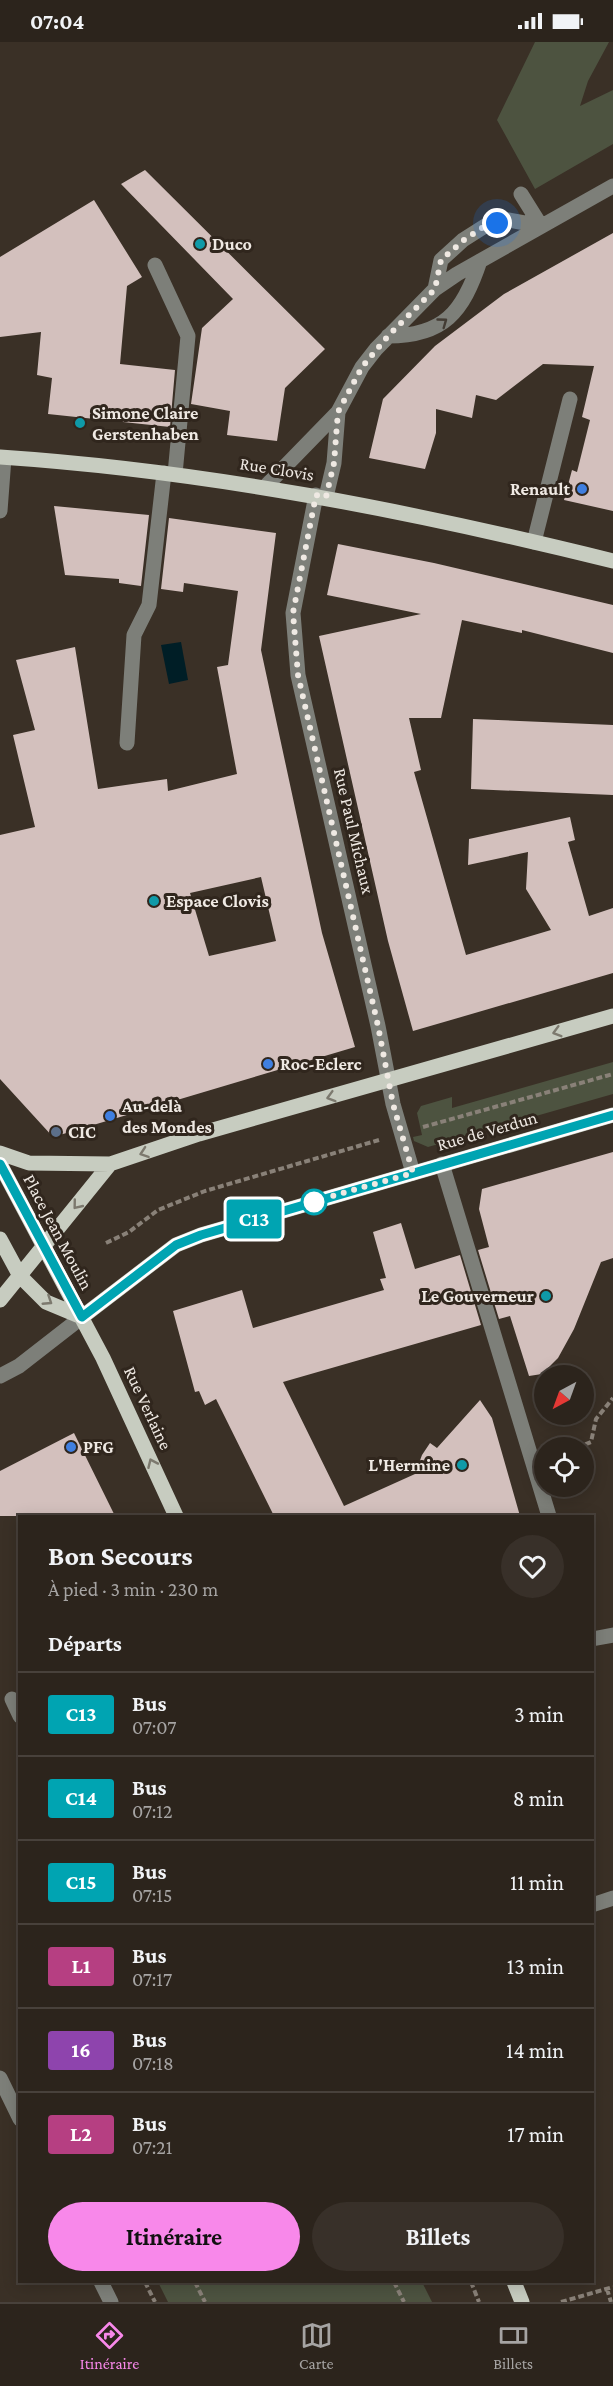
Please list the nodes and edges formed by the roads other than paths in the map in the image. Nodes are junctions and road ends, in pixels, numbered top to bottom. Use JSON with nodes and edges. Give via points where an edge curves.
{"nodes":[{"id":1,"x":613,"y":186,"type":"edge"},
{"id":2,"x":521,"y":194,"type":"dead end"},
{"id":3,"x":541,"y":226,"type":"junction"},
{"id":4,"x":480,"y":261,"type":"junction"},
{"id":5,"x":155,"y":265,"type":"dead end"},
{"id":6,"x":435,"y":289,"type":"junction"},
{"id":7,"x":388,"y":336,"type":"junction"},
{"id":8,"x":570,"y":399,"type":"dead end"},
{"id":9,"x":338,"y":412,"type":"junction"},
{"id":10,"x":2,"y":458,"type":"edge"},
{"id":11,"x":169,"y":474,"type":"junction"},
{"id":12,"x":265,"y":487,"type":"junction"},
{"id":13,"x":321,"y":496,"type":"junction"},
{"id":14,"x":0,"y":511,"type":"edge"},
{"id":15,"x":534,"y":542,"type":"junction"},
{"id":16,"x":613,"y":561,"type":"edge"},
{"id":17,"x":127,"y":743,"type":"dead end"},
{"id":18,"x":613,"y":1016,"type":"edge"},
{"id":19,"x":387,"y":1081,"type":"junction"},
{"id":20,"x":613,"y":1115,"type":"edge"},
{"id":21,"x":0,"y":1153,"type":"edge"},
{"id":22,"x":0,"y":1164,"type":"edge"},
{"id":23,"x":110,"y":1164,"type":"junction"},
{"id":24,"x":442,"y":1164,"type":"junction"},
{"id":25,"x":413,"y":1173,"type":"junction"},
{"id":26,"x":0,"y":1239,"type":"edge"},
{"id":27,"x":44,"y":1246,"type":"junction"},
{"id":28,"x":20,"y":1276,"type":"junction"},
{"id":29,"x":1,"y":1297,"type":"edge"},
{"id":30,"x":82,"y":1317,"type":"junction"},
{"id":31,"x":0,"y":1376,"type":"edge"},
{"id":32,"x":176,"y":1515,"type":"edge"},
{"id":33,"x":549,"y":1515,"type":"edge"},
{"id":34,"x":613,"y":1635,"type":"edge"},
{"id":35,"x":594,"y":1639,"type":"edge"},
{"id":36,"x":12,"y":1700,"type":"dead end"},
{"id":37,"x":18,"y":1712,"type":"edge"},
{"id":38,"x":613,"y":1898,"type":"edge"},
{"id":39,"x":594,"y":1904,"type":"edge"},
{"id":40,"x":0,"y":2078,"type":"edge"},
{"id":41,"x":18,"y":2115,"type":"edge"},
{"id":42,"x":102,"y":2283,"type":"edge"},
{"id":43,"x":514,"y":2283,"type":"edge"},
{"id":44,"x":111,"y":2302,"type":"edge"},
{"id":45,"x":522,"y":2302,"type":"edge"}],
"edges":[{"from":1,"to":3,"type":"street"},
{"from":2,"to":3,"type":"street"},
{"from":3,"to":4,"type":"street"},
{"from":3,"to":6,"type":"street","via":[[508,220],[485,226],[441,260]]},
{"from":4,"to":6,"type":"street"},
{"from":7,"to":4,"type":"street","one_way":true,"via":[[414,336],[441,325],[471,288]]},
{"from":5,"to":11,"type":"street","via":[[188,336]]},
{"from":6,"to":7,"type":"street"},
{"from":7,"to":9,"type":"street","via":[[362,367]]},
{"from":8,"to":15,"type":"street"},
{"from":9,"to":12,"type":"street"},
{"from":9,"to":13,"type":"street","name":"Rue Paul Michaux","via":[[334,463]]},
{"from":10,"to":11,"type":"main road","name":"Rue Clovis"},
{"from":10,"to":14,"type":"street"},
{"from":11,"to":12,"type":"main road","name":"Rue Clovis"},
{"from":11,"to":17,"type":"street","via":[[149,605],[134,635]]},
{"from":12,"to":13,"type":"main road","name":"Rue Clovis"},
{"from":13,"to":15,"type":"main road","name":"Rue Clovis"},
{"from":13,"to":19,"type":"street","name":"Rue Paul Michaux","via":[[293,613],[298,675]]},
{"from":15,"to":16,"type":"main road","name":"Rue Clovis"},
{"from":18,"to":19,"type":"main road","one_way":true},
{"from":19,"to":23,"type":"main road","one_way":true,"via":[[199,1134]]},
{"from":19,"to":25,"type":"street","name":"Rue Paul Michaux"},
{"from":20,"to":24,"type":"main road","name":"Rue de Verdun"},
{"from":21,"to":23,"type":"main road","via":[[29,1163]]},
{"from":22,"to":27,"type":"main road","name":"Place Jean Moulin"},
{"from":23,"to":27,"type":"main road","one_way":true},
{"from":24,"to":25,"type":"main road","name":"Rue de Verdun"},
{"from":24,"to":33,"type":"street"},
{"from":25,"to":30,"type":"main road","name":"Rue de Verdun","via":[[176,1245]]},
{"from":26,"to":28,"type":"main road"},
{"from":27,"to":28,"type":"main road"},
{"from":27,"to":30,"type":"main road","name":"Place Jean Moulin"},
{"from":28,"to":29,"type":"main road"},
{"from":28,"to":30,"type":"main road","one_way":true,"via":[[46,1302]]},
{"from":30,"to":31,"type":"street"},
{"from":32,"to":30,"type":"main road","name":"Rue Verlaine","one_way":true},
{"from":34,"to":35,"type":"street"},
{"from":36,"to":37,"type":"street"},
{"from":38,"to":39,"type":"street"},
{"from":40,"to":41,"type":"street"},
{"from":42,"to":44,"type":"street"},
{"from":43,"to":45,"type":"main road"}]}
